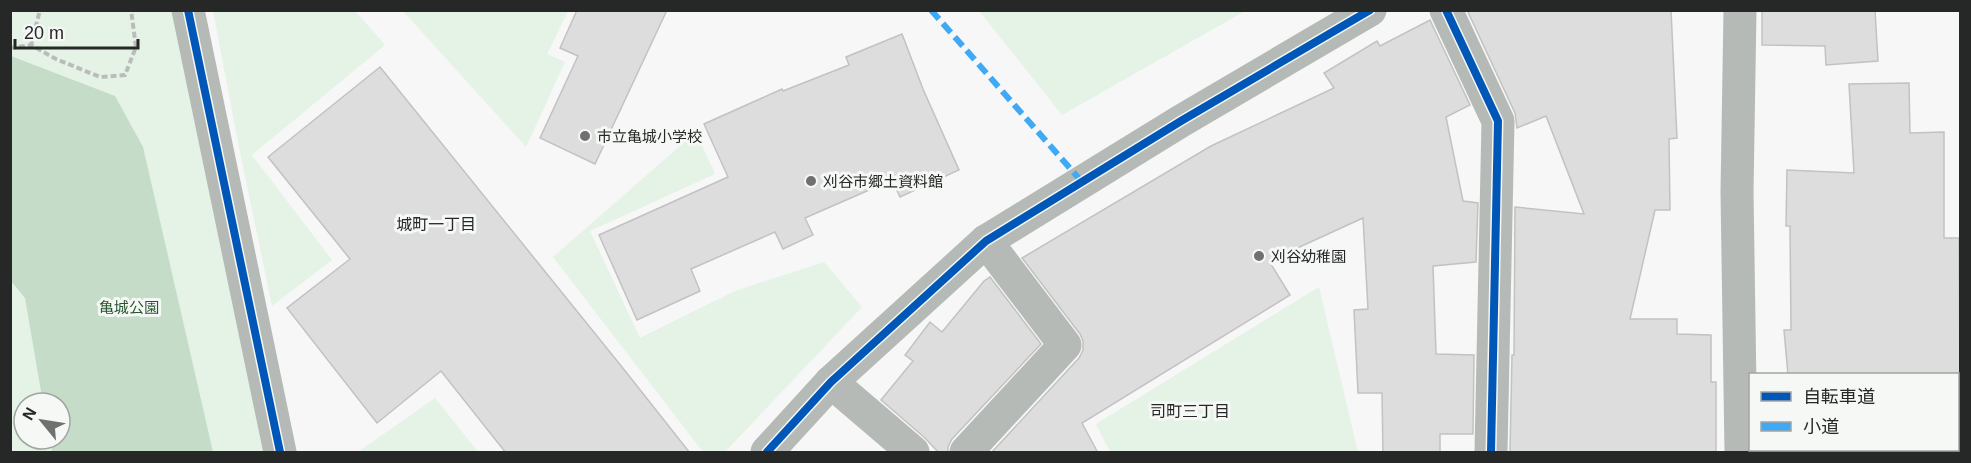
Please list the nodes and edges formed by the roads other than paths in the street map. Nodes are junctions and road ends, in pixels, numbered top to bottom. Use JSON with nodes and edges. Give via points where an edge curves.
{"nodes":[{"id":1,"x":188,"y":10,"type":"edge"},
{"id":2,"x":1370,"y":10,"type":"edge"},
{"id":3,"x":1446,"y":10,"type":"edge"},
{"id":4,"x":1740,"y":10,"type":"edge"},
{"id":5,"x":986,"y":241,"type":"junction"},
{"id":6,"x":831,"y":382,"type":"junction"},
{"id":7,"x":280,"y":453,"type":"edge"},
{"id":8,"x":767,"y":453,"type":"edge"},
{"id":9,"x":913,"y":453,"type":"edge"},
{"id":10,"x":966,"y":453,"type":"edge"},
{"id":11,"x":1491,"y":453,"type":"edge"},
{"id":12,"x":1741,"y":453,"type":"edge"}],
"edges":[{"from":1,"to":7,"type":"street"},
{"from":2,"to":5,"type":"street"},
{"from":3,"to":11,"type":"street","via":[[1498,121]]},
{"from":4,"to":12,"type":"street","via":[[1737,192]]},
{"from":5,"to":6,"type":"street"},
{"from":5,"to":10,"type":"street","via":[[1065,345]]},
{"from":6,"to":8,"type":"street"},
{"from":6,"to":9,"type":"street"}]}
